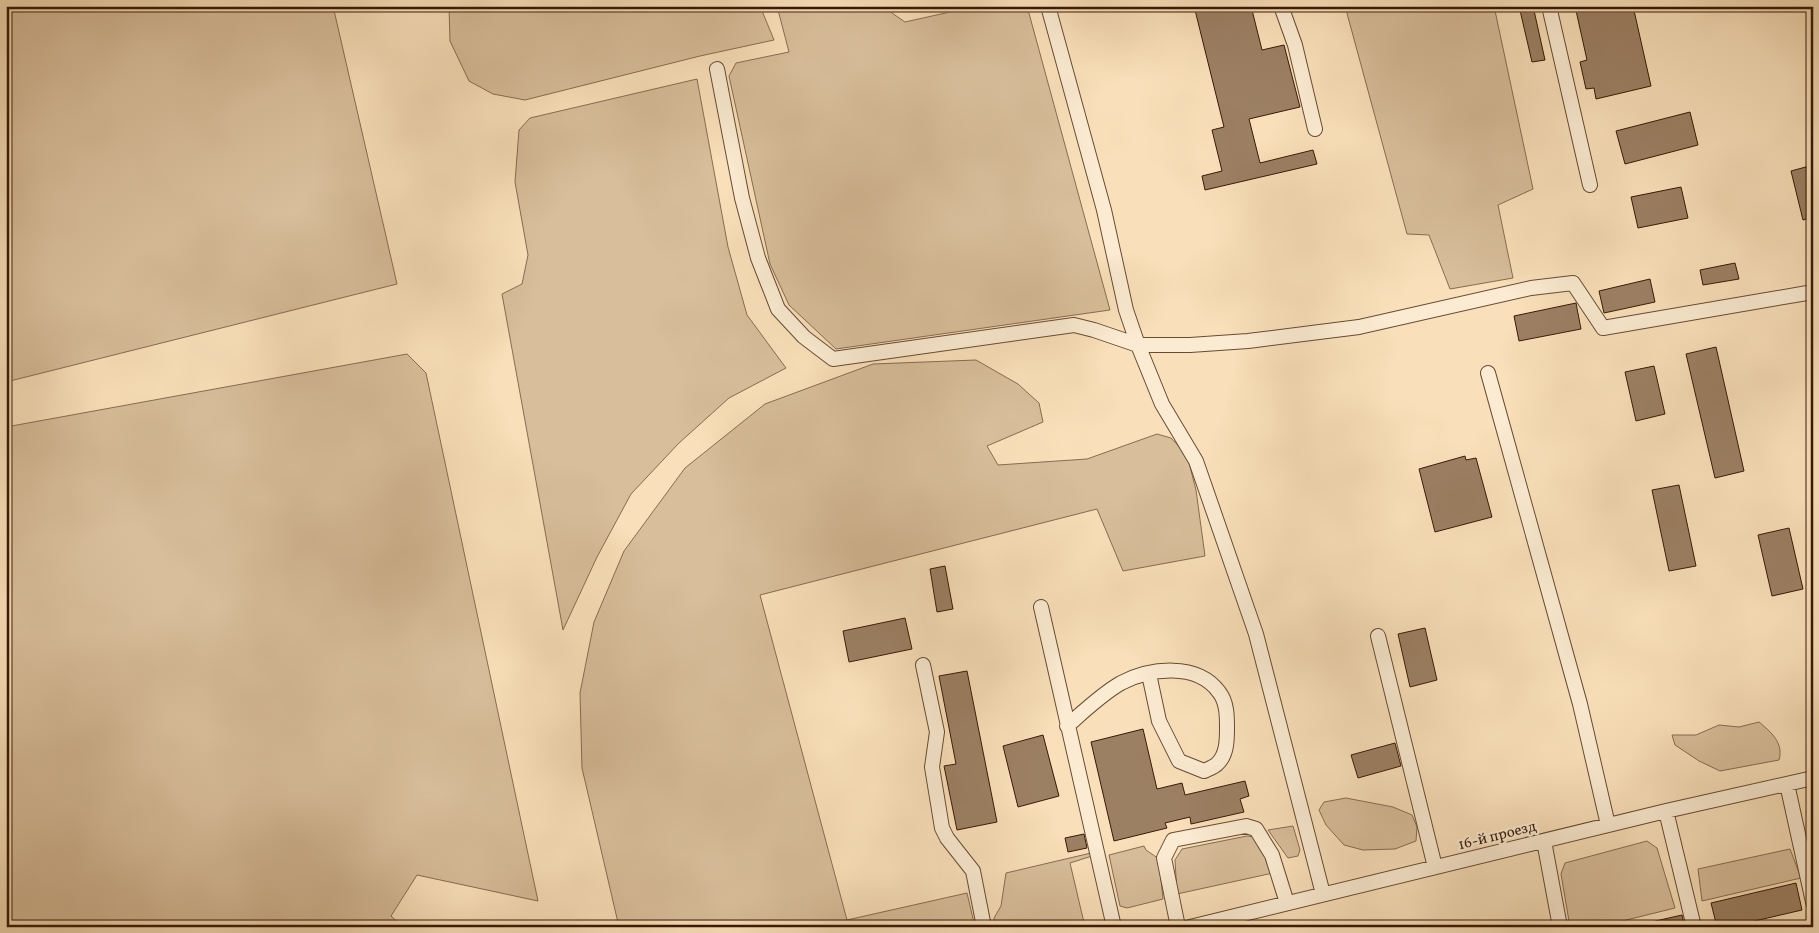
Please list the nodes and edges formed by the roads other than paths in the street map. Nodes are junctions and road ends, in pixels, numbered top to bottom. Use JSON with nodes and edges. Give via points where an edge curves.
{"nodes":[{"id":1,"x":1048,"y":6,"type":"edge"},
{"id":2,"x":1281,"y":6,"type":"edge"},
{"id":3,"x":1549,"y":6,"type":"edge"},
{"id":4,"x":718,"y":68,"type":"dead end"},
{"id":5,"x":1315,"y":129,"type":"dead end"},
{"id":6,"x":1590,"y":185,"type":"dead end"},
{"id":7,"x":1813,"y":292,"type":"edge"},
{"id":8,"x":1138,"y":344,"type":"junction"},
{"id":9,"x":1488,"y":373,"type":"dead end"},
{"id":10,"x":1041,"y":607,"type":"dead end"},
{"id":11,"x":1378,"y":636,"type":"dead end"},
{"id":12,"x":923,"y":665,"type":"dead end"},
{"id":13,"x":1149,"y":674,"type":"junction"},
{"id":14,"x":1067,"y":726,"type":"junction"},
{"id":15,"x":1813,"y":778,"type":"edge"},
{"id":16,"x":1787,"y":784,"type":"junction"},
{"id":17,"x":1666,"y":811,"type":"junction"},
{"id":18,"x":1608,"y":825,"type":"junction"},
{"id":19,"x":1544,"y":841,"type":"junction"},
{"id":20,"x":1435,"y":867,"type":"junction"},
{"id":21,"x":1323,"y":894,"type":"junction"},
{"id":22,"x":1813,"y":902,"type":"edge"},
{"id":23,"x":1287,"y":903,"type":"junction"},
{"id":24,"x":984,"y":927,"type":"edge"},
{"id":25,"x":1114,"y":927,"type":"edge"},
{"id":26,"x":1178,"y":927,"type":"edge"},
{"id":27,"x":1190,"y":927,"type":"edge"},
{"id":28,"x":1560,"y":927,"type":"edge"},
{"id":29,"x":1694,"y":927,"type":"edge"}],
"edges":[{"from":1,"to":8,"type":"street","via":[[1104,210],[1126,310]]},
{"from":2,"to":5,"type":"street","via":[[1295,45]]},
{"from":3,"to":6,"type":"street"},
{"from":4,"to":8,"type":"street","via":[[742,198],[758,258],[778,308],[804,337],[833,359],[1074,325]]},
{"from":7,"to":8,"type":"street","via":[[1603,328],[1573,283],[1531,288],[1360,327],[1248,341]]},
{"from":8,"to":21,"type":"street","via":[[1162,404],[1196,461],[1247,604]]},
{"from":9,"to":18,"type":"street","via":[[1580,704]]},
{"from":10,"to":14,"type":"street"},
{"from":11,"to":20,"type":"street"},
{"from":12,"to":24,"type":"street","via":[[937,732],[932,767],[942,828],[973,871]]},
{"from":13,"to":13,"type":"street","via":[[1192,672],[1220,692],[1227,710],[1228,744],[1218,763],[1204,771],[1179,761],[1159,721]]},
{"from":13,"to":14,"type":"street","via":[[1120,684]]},
{"from":14,"to":25,"type":"street"},
{"from":15,"to":16,"type":"street","name":"16-й проезд"},
{"from":16,"to":17,"type":"street","name":"16-й проезд"},
{"from":16,"to":22,"type":"street"},
{"from":17,"to":18,"type":"street","name":"16-й проезд"},
{"from":17,"to":29,"type":"street"},
{"from":18,"to":19,"type":"street","name":"16-й проезд"},
{"from":19,"to":20,"type":"street","name":"16-й проезд"},
{"from":19,"to":28,"type":"street"},
{"from":20,"to":21,"type":"street","name":"16-й проезд"},
{"from":21,"to":23,"type":"street","name":"16-й проезд"},
{"from":23,"to":26,"type":"street","via":[[1272,855],[1256,829],[1246,826],[1173,840],[1164,858]]},
{"from":23,"to":27,"type":"street","name":"16-й проезд"}]}
